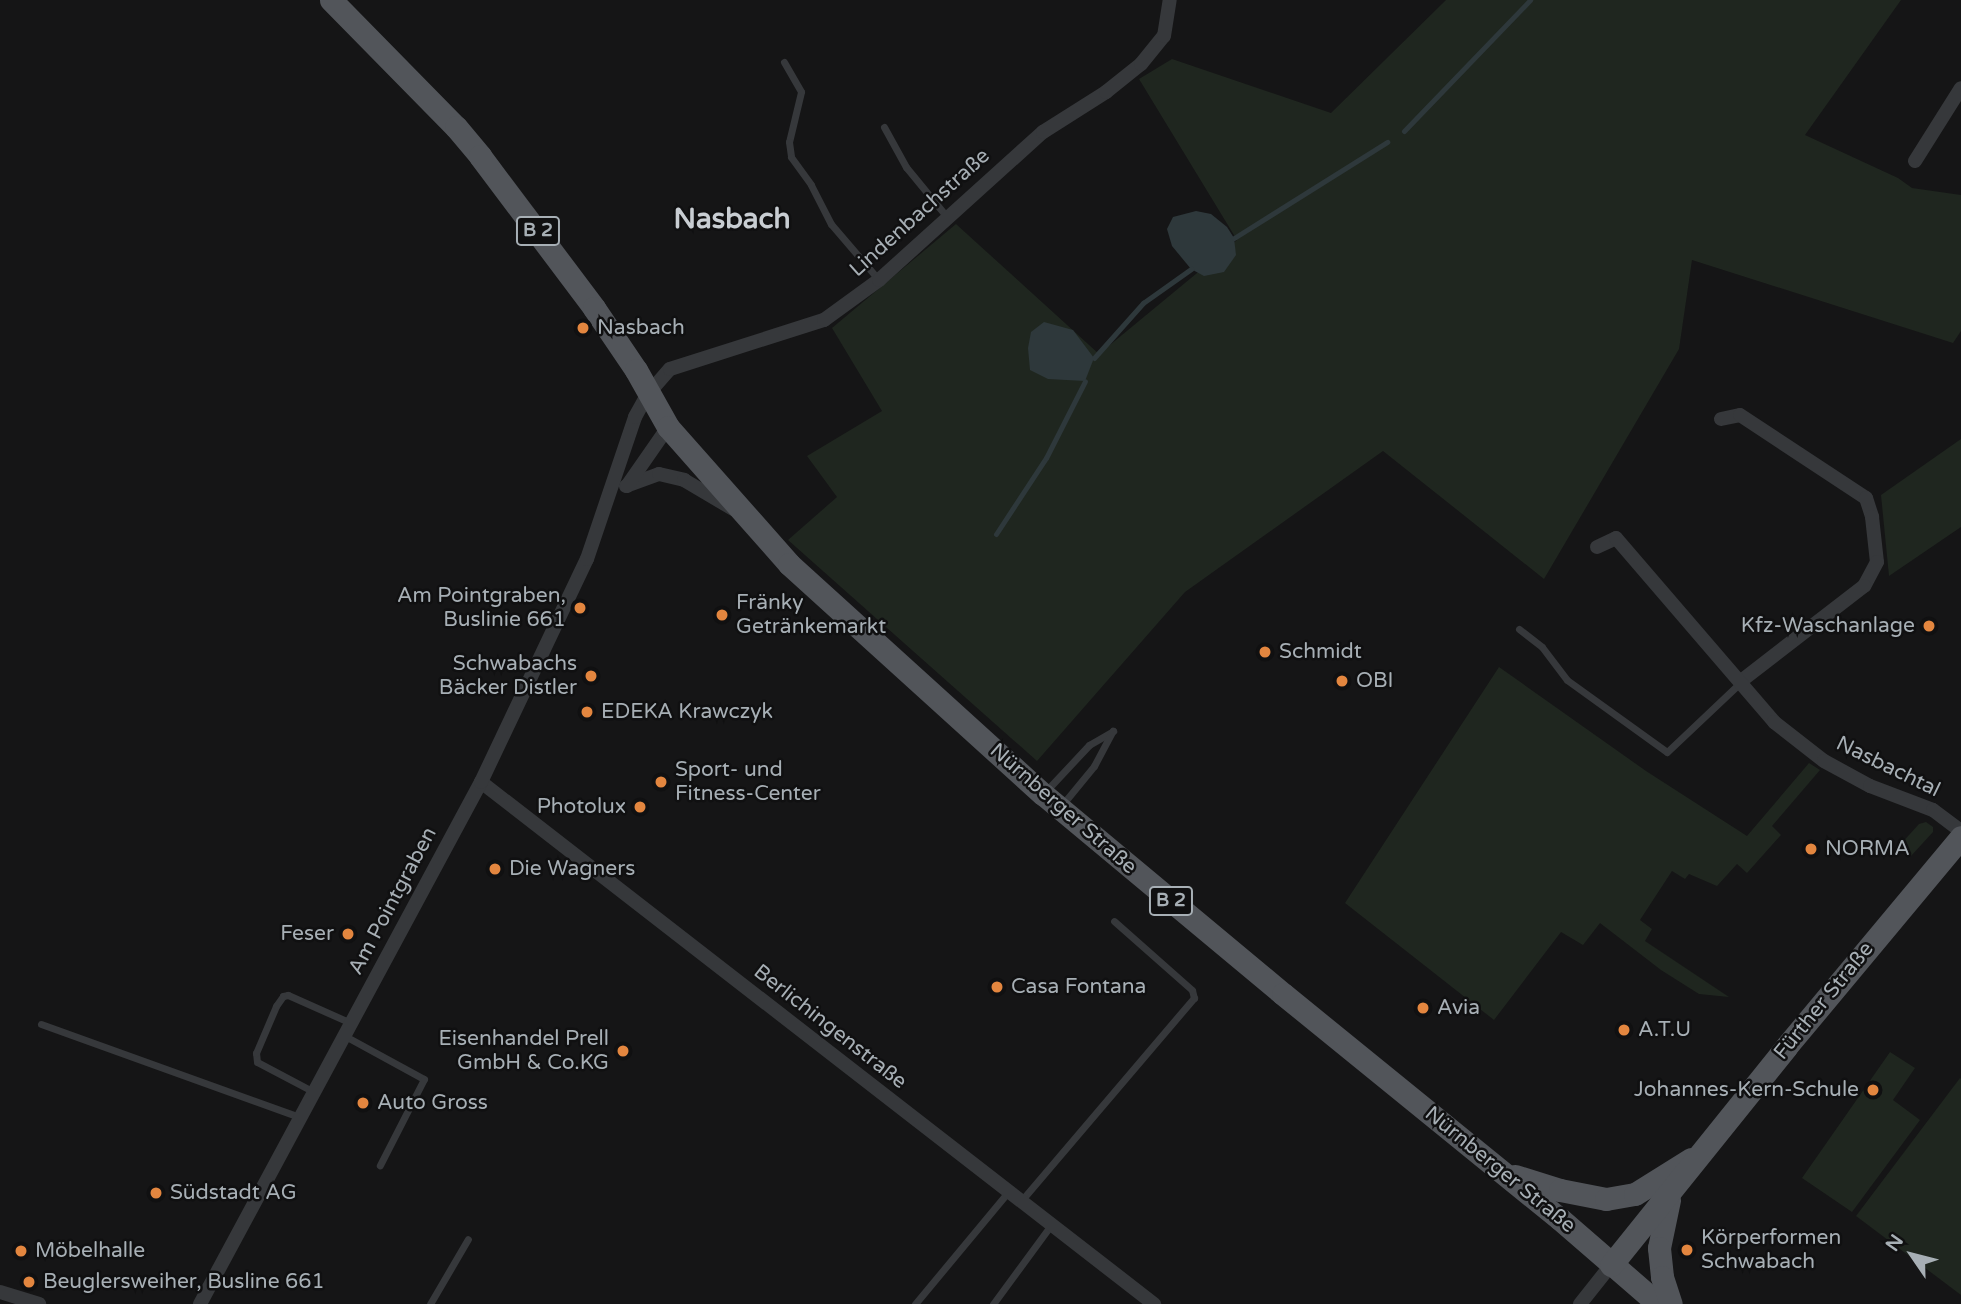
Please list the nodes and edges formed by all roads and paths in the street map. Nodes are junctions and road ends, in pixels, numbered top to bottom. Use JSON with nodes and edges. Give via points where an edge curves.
{"nodes":[{"id":1,"x":331,"y":0,"type":"edge"},
{"id":2,"x":1170,"y":0,"type":"edge"},
{"id":3,"x":784,"y":62,"type":"dead end"},
{"id":4,"x":1961,"y":88,"type":"edge"},
{"id":5,"x":884,"y":127,"type":"dead end"},
{"id":6,"x":1915,"y":161,"type":"dead end"},
{"id":7,"x":947,"y":217,"type":"junction"},
{"id":8,"x":879,"y":280,"type":"junction"},
{"id":9,"x":648,"y":394,"type":"junction"},
{"id":10,"x":1721,"y":419,"type":"dead end"},
{"id":11,"x":668,"y":427,"type":"junction"},
{"id":12,"x":626,"y":486,"type":"junction"},
{"id":13,"x":605,"y":510,"type":"junction"},
{"id":14,"x":744,"y":516,"type":"junction"},
{"id":15,"x":1597,"y":547,"type":"dead end"},
{"id":16,"x":1519,"y":629,"type":"dead end"},
{"id":17,"x":1741,"y":681,"type":"junction"},
{"id":18,"x":481,"y":782,"type":"junction"},
{"id":19,"x":1051,"y":801,"type":"junction"},
{"id":20,"x":1961,"y":831,"type":"edge"},
{"id":21,"x":1961,"y":837,"type":"edge"},
{"id":22,"x":1114,"y":921,"type":"dead end"},
{"id":23,"x":41,"y":1024,"type":"dead end"},
{"id":24,"x":348,"y":1030,"type":"junction"},
{"id":25,"x":314,"y":1092,"type":"junction"},
{"id":26,"x":301,"y":1117,"type":"junction"},
{"id":27,"x":1703,"y":1151,"type":"junction"},
{"id":28,"x":380,"y":1165,"type":"dead end"},
{"id":29,"x":1504,"y":1172,"type":"junction"},
{"id":30,"x":1008,"y":1192,"type":"junction"},
{"id":31,"x":1669,"y":1196,"type":"junction"},
{"id":32,"x":1021,"y":1202,"type":"junction"},
{"id":33,"x":1051,"y":1225,"type":"junction"},
{"id":34,"x":468,"y":1239,"type":"dead end"},
{"id":35,"x":1611,"y":1265,"type":"junction"},
{"id":36,"x":0,"y":1292,"type":"edge"},
{"id":37,"x":40,"y":1304,"type":"edge"},
{"id":38,"x":200,"y":1304,"type":"edge"},
{"id":39,"x":430,"y":1304,"type":"edge"},
{"id":40,"x":915,"y":1304,"type":"edge"},
{"id":41,"x":993,"y":1304,"type":"edge"},
{"id":42,"x":1154,"y":1304,"type":"edge"},
{"id":43,"x":1580,"y":1304,"type":"edge"},
{"id":44,"x":1658,"y":1304,"type":"edge"},
{"id":45,"x":1671,"y":1304,"type":"edge"}],
"edges":[{"from":1,"to":9,"type":"main road","name":"Nürnberger Straße","number":"B 2","via":[[456,128],[523,210],[594,308]]},
{"from":2,"to":7,"type":"street","name":"Lindenbachstraße","via":[[1164,36],[1140,64],[1043,132]]},
{"from":3,"to":8,"type":"lane","via":[[801,92],[789,142],[791,157],[831,224]]},
{"from":4,"to":6,"type":"street"},
{"from":5,"to":7,"type":"lane","via":[[906,167]]},
{"from":7,"to":8,"type":"street","name":"Lindenbachstraße"},
{"from":8,"to":9,"type":"street","name":"Lindenbachstraße","via":[[824,320],[670,369]]},
{"from":9,"to":11,"type":"main road","name":"Nürnberger Straße","number":"B 2"},
{"from":9,"to":13,"type":"street","name":"Am Pointgraben","via":[[635,417]]},
{"from":10,"to":17,"type":"street","via":[[1740,415],[1866,498],[1877,562],[1864,586]]},
{"from":11,"to":12,"type":"street","name":"Am Pointgraben"},
{"from":11,"to":14,"type":"main road","name":"Nürnberger Straße","number":"B 2"},
{"from":12,"to":13,"type":"street","name":"Am Pointgraben"},
{"from":12,"to":14,"type":"street","name":"Am Pointgraben","via":[[659,474],[684,480]]},
{"from":13,"to":18,"type":"street","name":"Am Pointgraben","via":[[587,559]]},
{"from":14,"to":19,"type":"main road","name":"Nürnberger Straße","number":"B 2","via":[[825,599]]},
{"from":15,"to":17,"type":"street","name":"Nasbachtal","via":[[1616,538]]},
{"from":16,"to":17,"type":"lane","via":[[1542,647],[1567,680],[1667,751]]},
{"from":17,"to":20,"type":"street","name":"Nasbachtal","via":[[1773,722],[1824,761],[1870,786],[1933,810]]},
{"from":18,"to":24,"type":"street","name":"Am Pointgraben"},
{"from":18,"to":30,"type":"street","name":"Berlichingenstraße"},
{"from":19,"to":19,"type":"lane","via":[[1094,766],[1113,731],[1089,745]]},
{"from":19,"to":29,"type":"main road","name":"Nürnberger Straße","number":"B 2"},
{"from":21,"to":27,"type":"main road","name":"Fürther Straße"},
{"from":22,"to":32,"type":"lane","via":[[1192,990],[1194,998]]},
{"from":23,"to":26,"type":"lane"},
{"from":24,"to":25,"type":"street","name":"Am Pointgraben"},
{"from":24,"to":25,"type":"lane","via":[[288,995],[276,1006],[256,1053],[257,1062]]},
{"from":24,"to":28,"type":"lane","via":[[424,1079]]},
{"from":25,"to":26,"type":"street","name":"Am Pointgraben"},
{"from":26,"to":38,"type":"street","name":"Am Pointgraben"},
{"from":27,"to":29,"type":"main road","via":[[1635,1194],[1606,1199]]},
{"from":27,"to":31,"type":"main road","name":"Fürther Straße"},
{"from":29,"to":35,"type":"main road","name":"Nürnberger Straße","number":"B 2"},
{"from":30,"to":32,"type":"street","name":"Berlichingenstraße"},
{"from":30,"to":40,"type":"lane"},
{"from":31,"to":35,"type":"main road","name":"Fürther Straße"},
{"from":31,"to":45,"type":"main road","via":[[1659,1248]]},
{"from":32,"to":33,"type":"street","name":"Berlichingenstraße"},
{"from":33,"to":41,"type":"lane"},
{"from":33,"to":42,"type":"street","name":"Berlichingenstraße"},
{"from":34,"to":39,"type":"lane"},
{"from":35,"to":43,"type":"street"},
{"from":35,"to":44,"type":"main road","name":"Nürnberger Straße","number":"B 2"},
{"from":36,"to":37,"type":"street"}]}
